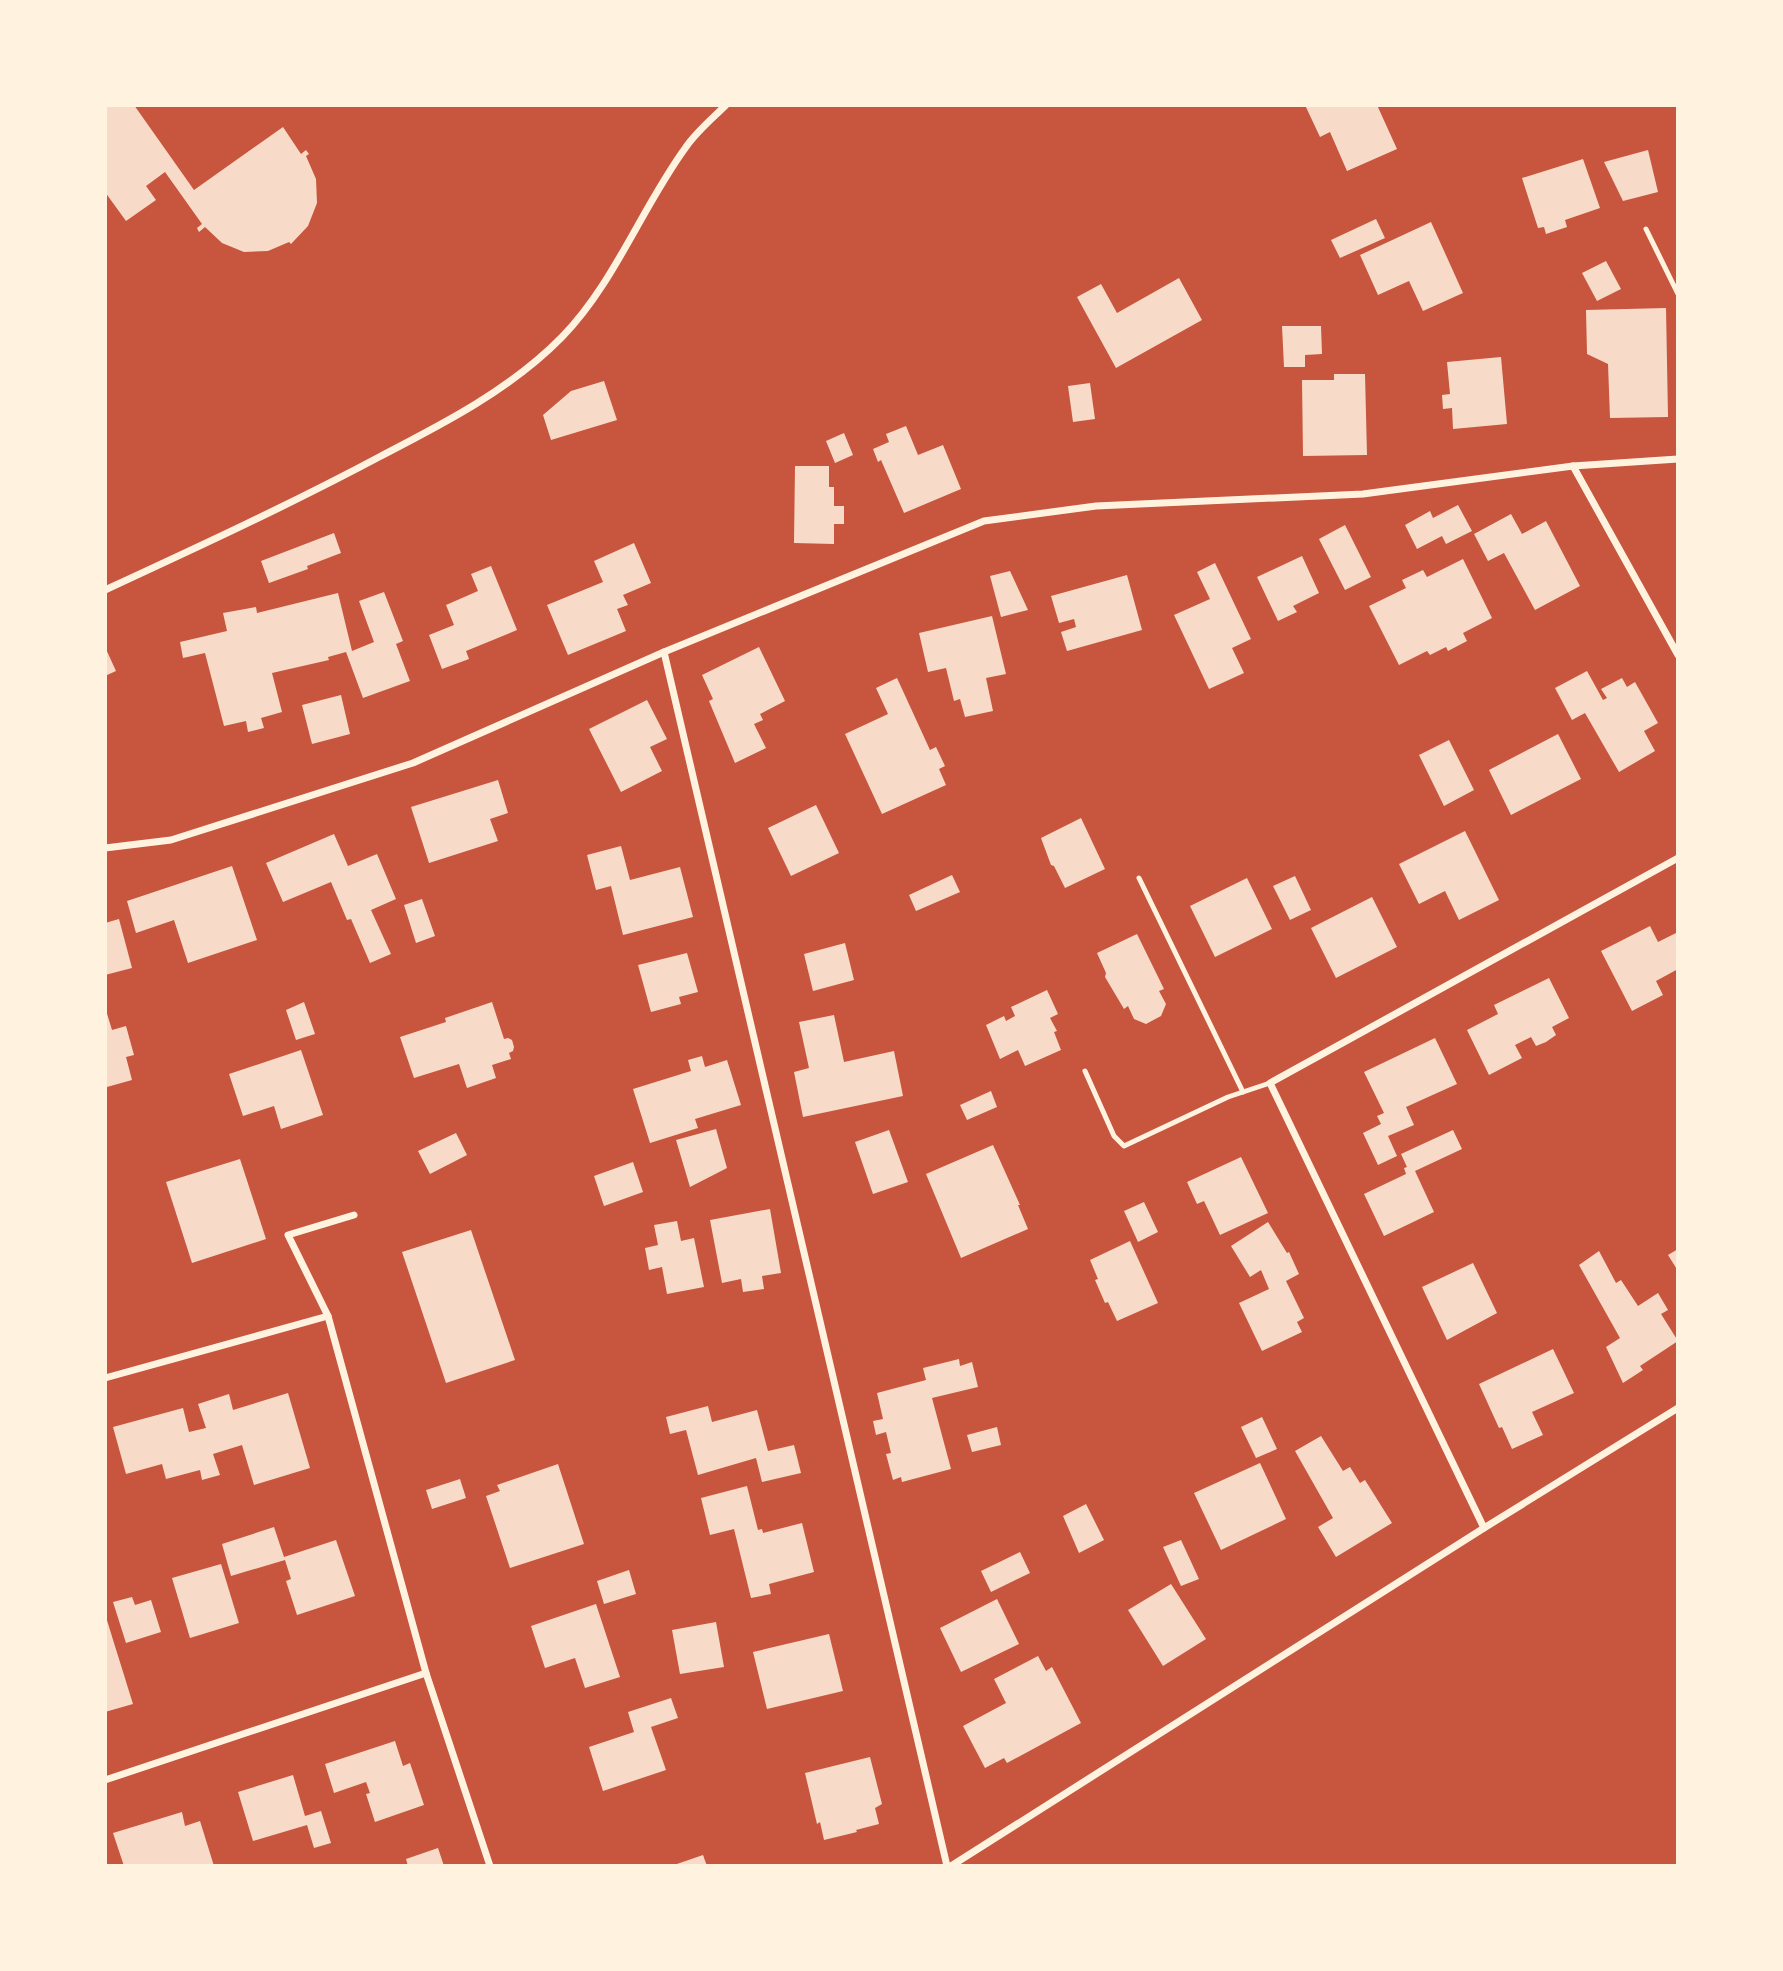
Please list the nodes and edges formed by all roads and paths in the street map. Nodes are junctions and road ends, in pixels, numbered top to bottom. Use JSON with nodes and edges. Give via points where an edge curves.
{"nodes":[{"id":1,"x":726,"y":105,"type":"edge"},
{"id":2,"x":1646,"y":229,"type":"dead end"},
{"id":3,"x":1678,"y":293,"type":"edge"},
{"id":4,"x":1678,"y":459,"type":"edge"},
{"id":5,"x":1573,"y":466,"type":"junction"},
{"id":6,"x":105,"y":590,"type":"edge"},
{"id":7,"x":664,"y":652,"type":"junction"},
{"id":8,"x":1678,"y":655,"type":"edge"},
{"id":9,"x":105,"y":848,"type":"edge"},
{"id":10,"x":1678,"y":859,"type":"edge"},
{"id":11,"x":1139,"y":878,"type":"dead end"},
{"id":12,"x":1085,"y":1071,"type":"dead end"},
{"id":13,"x":1270,"y":1083,"type":"junction"},
{"id":14,"x":1242,"y":1092,"type":"junction"},
{"id":15,"x":354,"y":1215,"type":"dead end"},
{"id":16,"x":328,"y":1316,"type":"junction"},
{"id":17,"x":105,"y":1378,"type":"edge"},
{"id":18,"x":1678,"y":1408,"type":"edge"},
{"id":19,"x":1484,"y":1528,"type":"junction"},
{"id":20,"x":426,"y":1673,"type":"junction"},
{"id":21,"x":105,"y":1780,"type":"edge"},
{"id":22,"x":490,"y":1866,"type":"edge"},
{"id":23,"x":949,"y":1866,"type":"edge"}],
"edges":[{"from":1,"to":6,"type":"street","via":[[687,144],[593,299],[525,372],[451,419],[304,497]]},
{"from":2,"to":3,"type":"lane"},
{"from":4,"to":5,"type":"street"},
{"from":5,"to":7,"type":"street","via":[[1363,494],[1096,506],[984,521]]},
{"from":5,"to":8,"type":"street"},
{"from":7,"to":9,"type":"street","via":[[412,763],[171,840]]},
{"from":7,"to":23,"type":"street"},
{"from":10,"to":13,"type":"street"},
{"from":11,"to":14,"type":"lane"},
{"from":12,"to":14,"type":"lane","via":[[1114,1136],[1124,1146]]},
{"from":13,"to":14,"type":"lane"},
{"from":13,"to":19,"type":"street"},
{"from":15,"to":16,"type":"street","via":[[288,1235]]},
{"from":16,"to":17,"type":"street"},
{"from":16,"to":20,"type":"street"},
{"from":18,"to":19,"type":"street"},
{"from":19,"to":23,"type":"street"},
{"from":20,"to":21,"type":"street"},
{"from":20,"to":22,"type":"street"}]}
